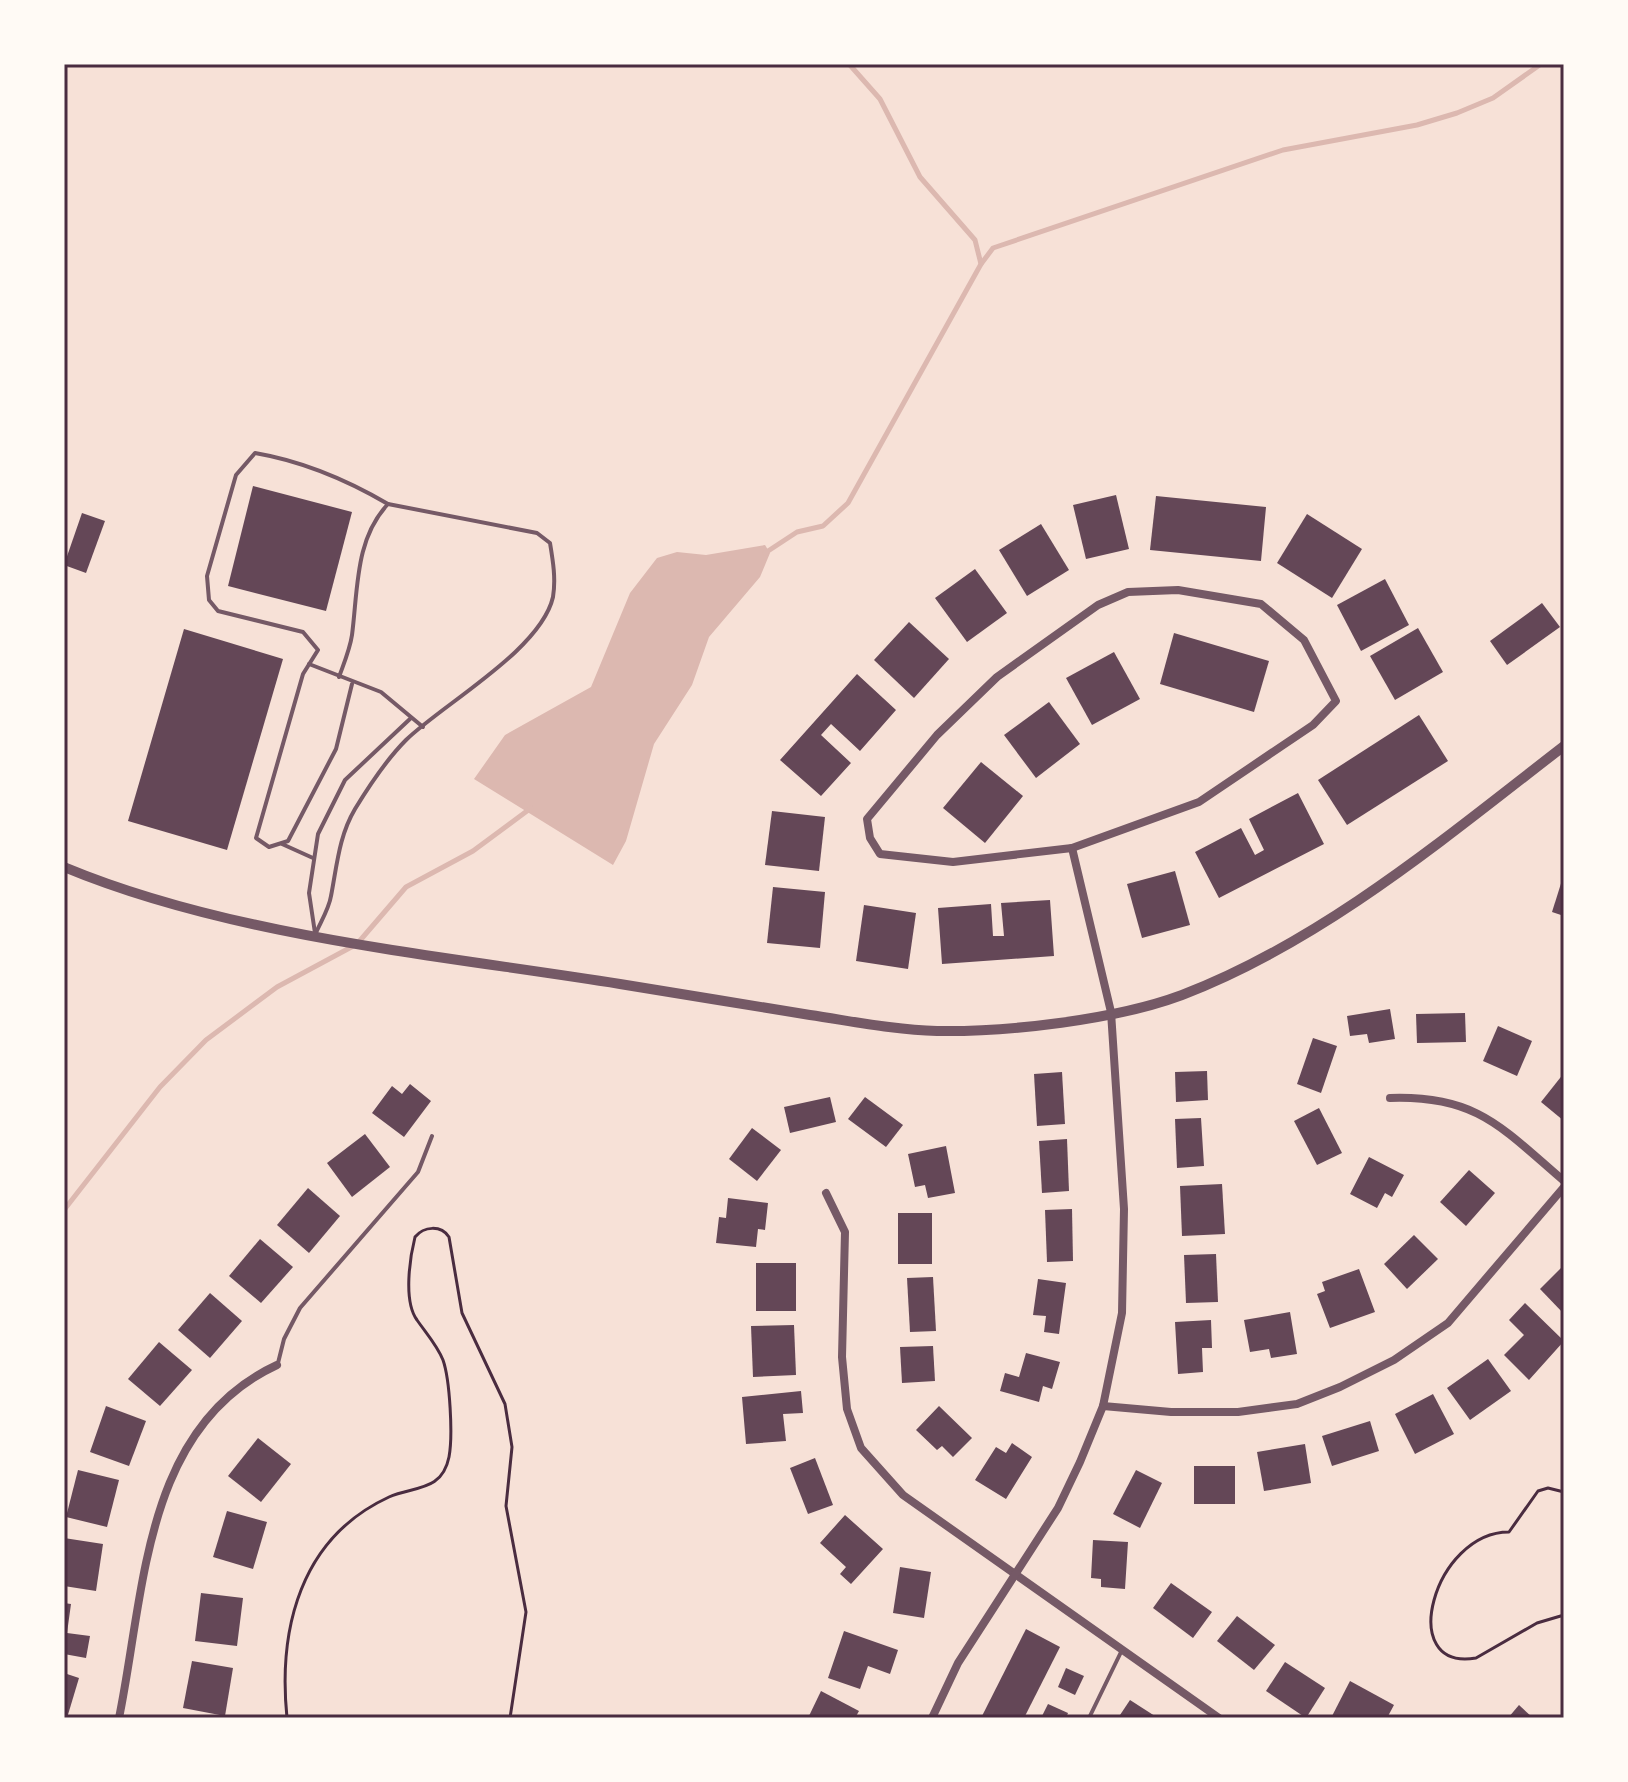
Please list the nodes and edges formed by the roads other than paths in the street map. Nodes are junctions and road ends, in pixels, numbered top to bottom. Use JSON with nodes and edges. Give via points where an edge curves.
{"nodes":[{"id":1,"x":388,"y":504,"type":"junction"},
{"id":2,"x":309,"y":664,"type":"junction"},
{"id":3,"x":339,"y":677,"type":"junction"},
{"id":4,"x":352,"y":684,"type":"junction"},
{"id":5,"x":411,"y":718,"type":"junction"},
{"id":6,"x":423,"y":727,"type":"junction"},
{"id":7,"x":1564,"y":746,"type":"edge"},
{"id":8,"x":280,"y":843,"type":"junction"},
{"id":9,"x":1072,"y":848,"type":"junction"},
{"id":10,"x":313,"y":858,"type":"junction"},
{"id":11,"x":64,"y":867,"type":"edge"},
{"id":12,"x":315,"y":935,"type":"junction"},
{"id":13,"x":1111,"y":1012,"type":"junction"},
{"id":14,"x":1390,"y":1098,"type":"dead end"},
{"id":15,"x":432,"y":1136,"type":"dead end"},
{"id":16,"x":1564,"y":1184,"type":"edge"},
{"id":17,"x":826,"y":1193,"type":"dead end"},
{"id":18,"x":277,"y":1365,"type":"joint"},
{"id":19,"x":1103,"y":1406,"type":"junction"},
{"id":20,"x":1014,"y":1574,"type":"junction"},
{"id":21,"x":1122,"y":1650,"type":"junction"},
{"id":22,"x":119,"y":1718,"type":"edge"},
{"id":23,"x":932,"y":1718,"type":"edge"},
{"id":24,"x":1089,"y":1718,"type":"edge"},
{"id":25,"x":1219,"y":1718,"type":"edge"}],
"edges":[{"from":1,"to":2,"type":"lane","via":[[354,484],[283,458],[255,453],[236,475],[207,576],[209,600],[218,611],[303,632],[318,650]]},
{"from":1,"to":3,"type":"lane","via":[[373,521],[363,556],[352,636]]},
{"from":1,"to":6,"type":"lane","via":[[537,533],[550,543],[555,568],[552,600],[532,633],[504,663]]},
{"from":2,"to":3,"type":"lane"},
{"from":2,"to":8,"type":"lane","via":[[256,838],[269,847]]},
{"from":3,"to":4,"type":"lane"},
{"from":4,"to":5,"type":"lane","via":[[381,692]]},
{"from":4,"to":8,"type":"lane","via":[[336,749],[288,841]]},
{"from":5,"to":6,"type":"lane"},
{"from":5,"to":10,"type":"lane","via":[[345,780],[318,834]]},
{"from":6,"to":12,"type":"lane","via":[[406,741],[354,811],[339,846],[331,898]]},
{"from":7,"to":13,"type":"street","via":[[1409,866],[1266,956],[1181,995]]},
{"from":8,"to":10,"type":"lane"},
{"from":9,"to":9,"type":"street","via":[[953,862],[899,859],[880,854],[867,819],[937,735],[997,677],[1098,605],[1128,592],[1178,590],[1261,604],[1304,640],[1336,701],[1313,725],[1199,802]]},
{"from":9,"to":13,"type":"street"},
{"from":10,"to":12,"type":"lane","via":[[309,893]]},
{"from":11,"to":12,"type":"street","via":[[197,910]]},
{"from":12,"to":13,"type":"street","via":[[933,1031],[999,1030]]},
{"from":13,"to":19,"type":"street","via":[[1124,1209],[1122,1313]]},
{"from":14,"to":16,"type":"street","via":[[1457,1102],[1481,1114]]},
{"from":15,"to":18,"type":"lane","via":[[418,1172],[300,1308]]},
{"from":16,"to":19,"type":"street","via":[[1448,1323],[1394,1360],[1340,1387],[1297,1404],[1238,1412]]},
{"from":17,"to":20,"type":"street","via":[[845,1232],[842,1357],[847,1409],[861,1448],[903,1495]]},
{"from":18,"to":22,"type":"street","via":[[222,1399],[167,1485],[154,1522]]},
{"from":19,"to":20,"type":"street","via":[[1058,1508]]},
{"from":20,"to":21,"type":"street"},
{"from":20,"to":23,"type":"street","via":[[958,1663]]},
{"from":21,"to":24,"type":"lane"},
{"from":21,"to":25,"type":"street"}]}
